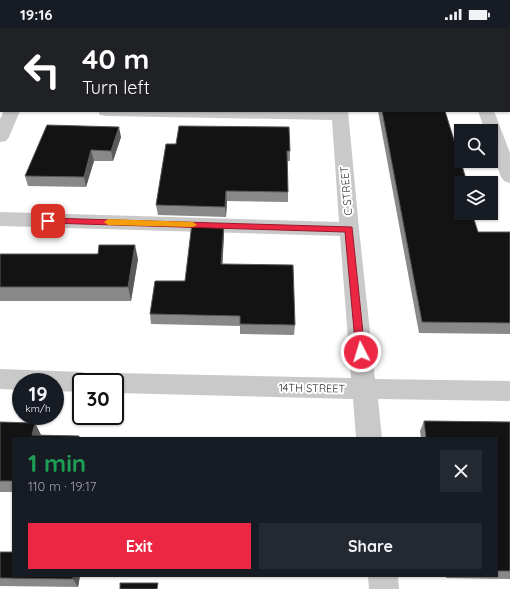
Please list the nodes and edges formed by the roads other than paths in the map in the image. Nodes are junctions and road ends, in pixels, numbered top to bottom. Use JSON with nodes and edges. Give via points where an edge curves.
{"nodes":[{"id":1,"x":12,"y":112,"type":"edge"},
{"id":2,"x":175,"y":112,"type":"edge"},
{"id":3,"x":486,"y":112,"type":"edge"},
{"id":4,"x":340,"y":113,"type":"edge"},
{"id":5,"x":0,"y":137,"type":"edge"},
{"id":6,"x":510,"y":177,"type":"edge"},
{"id":7,"x":0,"y":219,"type":"edge"},
{"id":8,"x":349,"y":229,"type":"junction"},
{"id":9,"x":0,"y":379,"type":"edge"},
{"id":10,"x":72,"y":382,"type":"edge"},
{"id":11,"x":124,"y":383,"type":"edge"},
{"id":12,"x":366,"y":390,"type":"junction"},
{"id":13,"x":510,"y":391,"type":"edge"},
{"id":14,"x":369,"y":437,"type":"edge"},
{"id":15,"x":383,"y":577,"type":"edge"},
{"id":16,"x":384,"y":589,"type":"edge"}],
"edges":[{"from":1,"to":5,"type":"street"},
{"from":2,"to":4,"type":"street"},
{"from":3,"to":6,"type":"street"},
{"from":4,"to":8,"type":"street","name":"C STREET"},
{"from":7,"to":8,"type":"street"},
{"from":8,"to":12,"type":"street","name":"C STREET"},
{"from":9,"to":10,"type":"street"},
{"from":11,"to":12,"type":"street","name":"14TH STREET"},
{"from":12,"to":13,"type":"street","name":"14TH STREET"},
{"from":12,"to":14,"type":"street","name":"C STREET"},
{"from":15,"to":16,"type":"street"}]}
